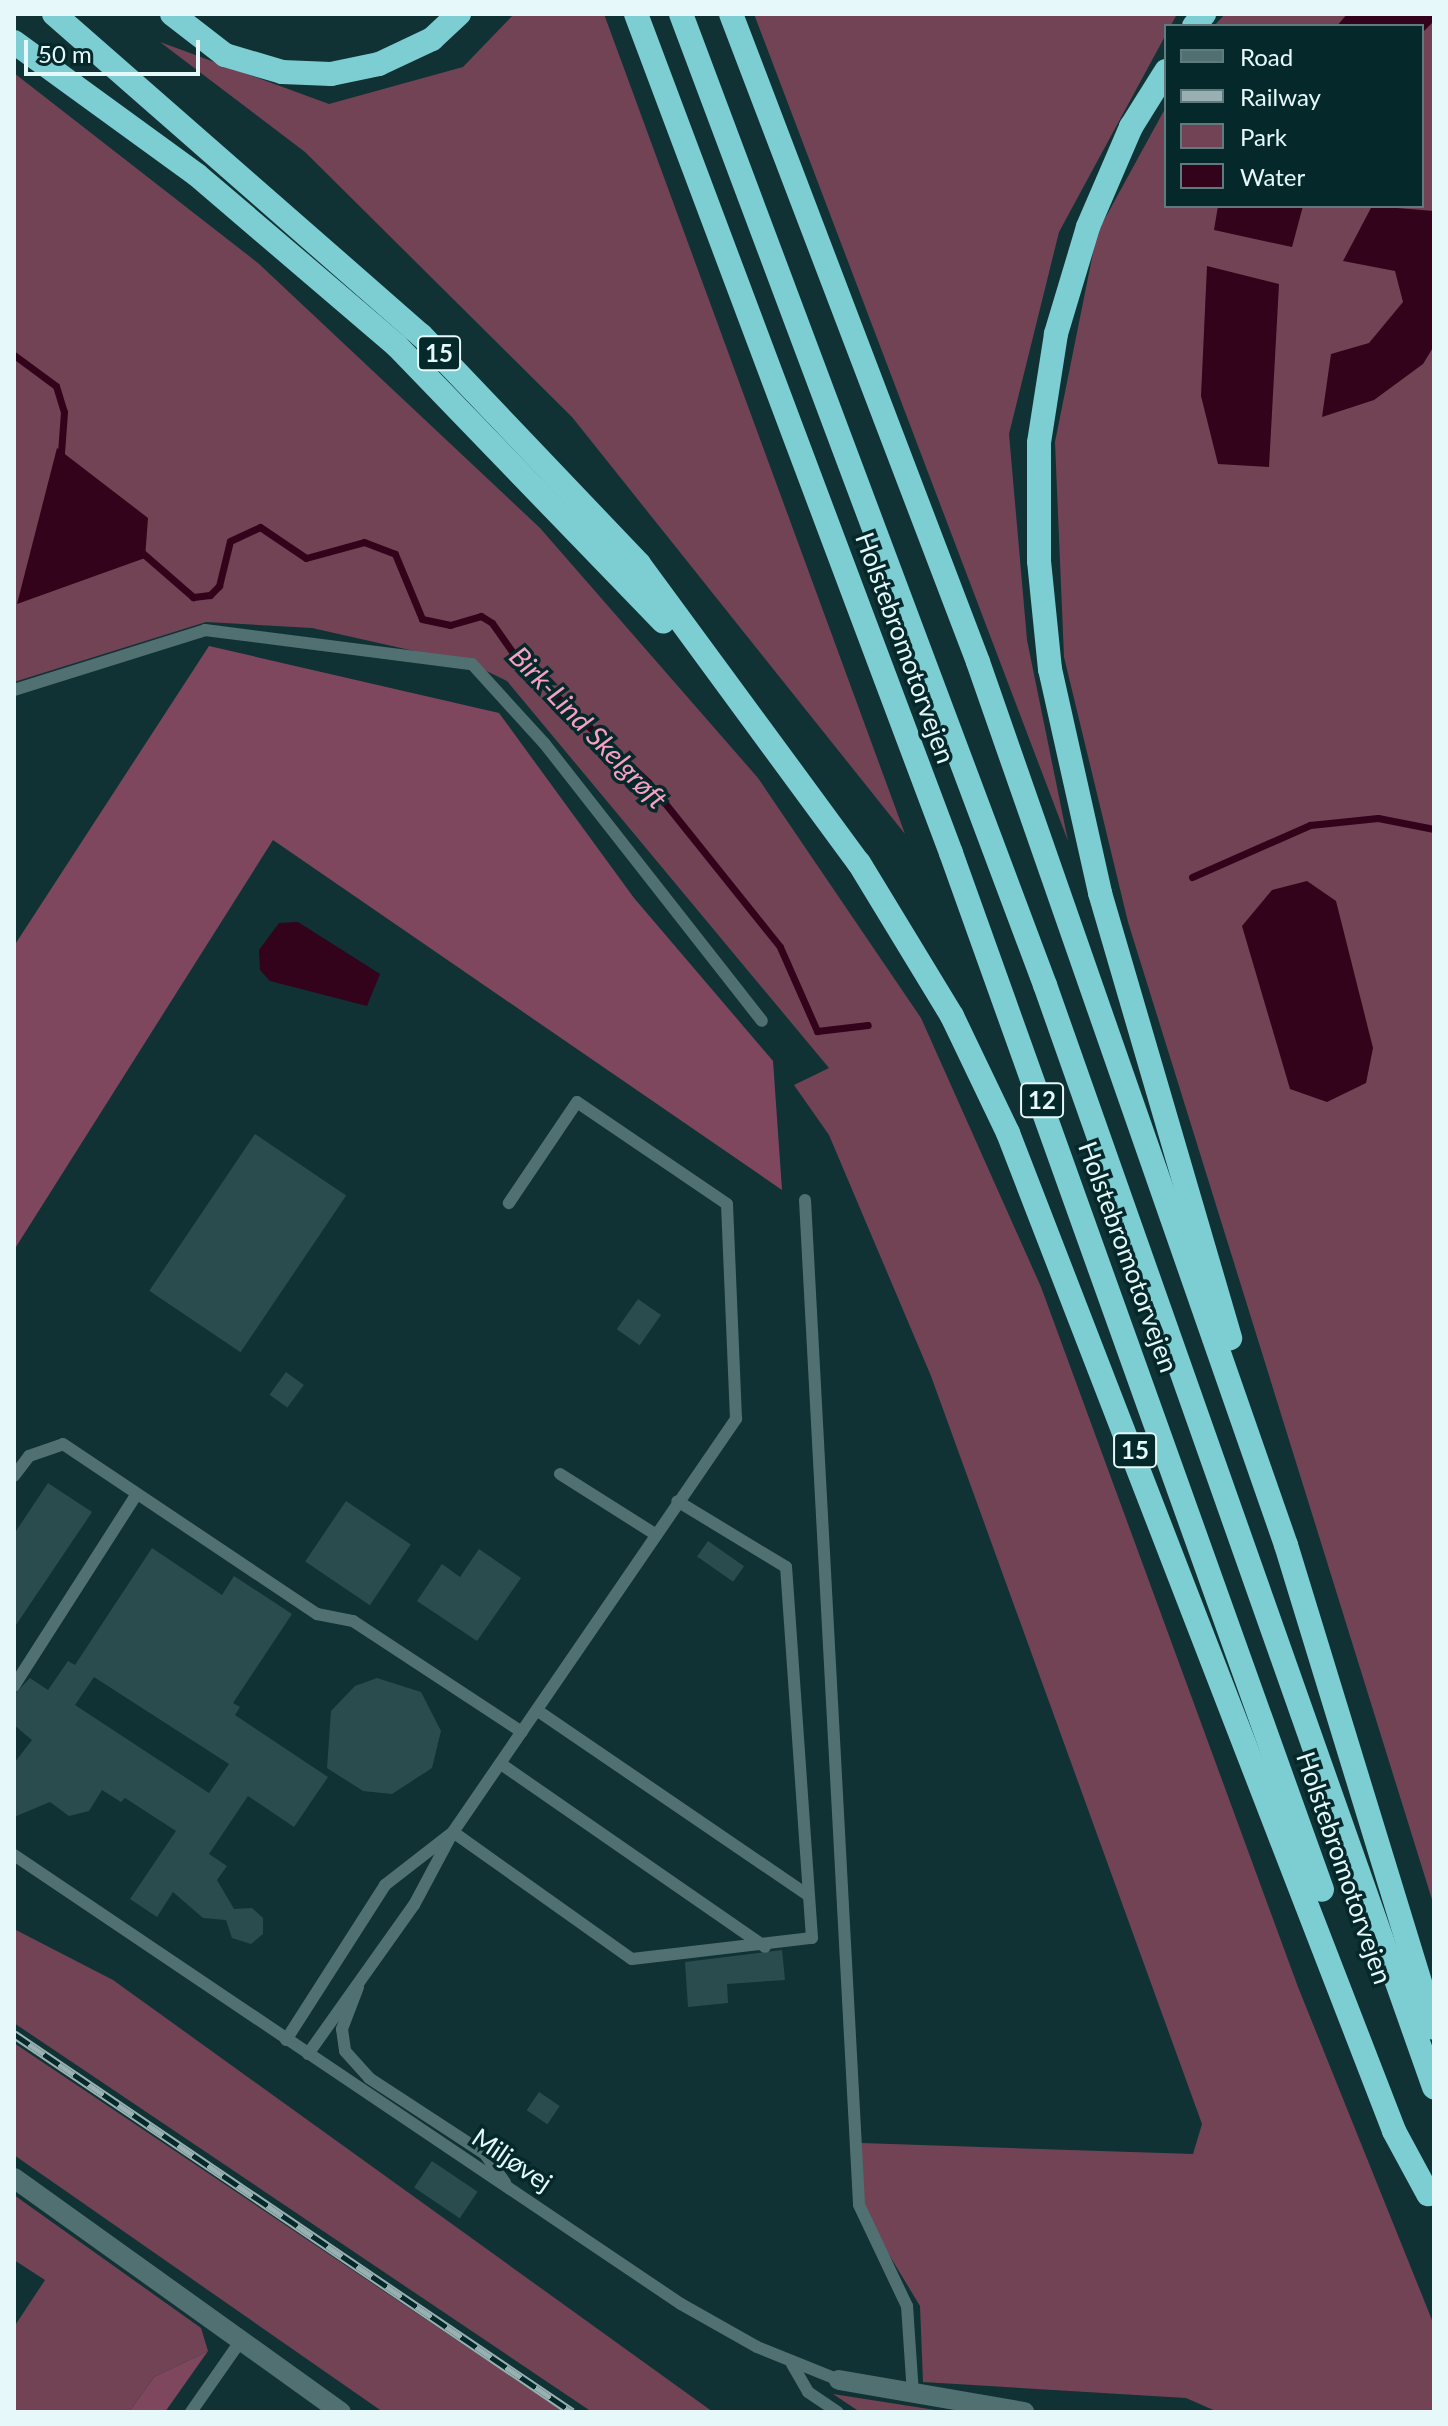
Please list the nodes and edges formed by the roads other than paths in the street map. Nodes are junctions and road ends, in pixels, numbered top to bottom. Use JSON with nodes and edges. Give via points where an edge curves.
{"nodes":[{"id":1,"x":54,"y":14,"type":"edge"},
{"id":2,"x":172,"y":14,"type":"edge"},
{"id":3,"x":459,"y":14,"type":"edge"},
{"id":4,"x":636,"y":14,"type":"edge"},
{"id":5,"x":681,"y":14,"type":"edge"},
{"id":6,"x":731,"y":14,"type":"edge"},
{"id":7,"x":14,"y":42,"type":"edge"},
{"id":8,"x":1164,"y":74,"type":"edge"},
{"id":9,"x":14,"y":690,"type":"edge"},
{"id":10,"x":770,"y":743,"type":"junction"},
{"id":11,"x":762,"y":1021,"type":"dead end"},
{"id":12,"x":805,"y":1200,"type":"dead end"},
{"id":13,"x":509,"y":1203,"type":"dead end"},
{"id":14,"x":560,"y":1474,"type":"dead end"},
{"id":15,"x":14,"y":1476,"type":"edge"},
{"id":16,"x":136,"y":1495,"type":"junction"},
{"id":17,"x":677,"y":1501,"type":"junction"},
{"id":18,"x":655,"y":1534,"type":"junction"},
{"id":19,"x":1286,"y":1545,"type":"junction"},
{"id":20,"x":14,"y":1686,"type":"edge"},
{"id":21,"x":538,"y":1711,"type":"junction"},
{"id":22,"x":522,"y":1732,"type":"junction"},
{"id":23,"x":501,"y":1764,"type":"junction"},
{"id":24,"x":453,"y":1832,"type":"junction"},
{"id":25,"x":14,"y":1855,"type":"edge"},
{"id":26,"x":809,"y":1896,"type":"junction"},
{"id":27,"x":765,"y":1947,"type":"junction"},
{"id":28,"x":363,"y":1974,"type":"junction"},
{"id":29,"x":1434,"y":2028,"type":"edge"},
{"id":30,"x":286,"y":2040,"type":"junction"},
{"id":31,"x":308,"y":2054,"type":"junction"},
{"id":32,"x":1434,"y":2087,"type":"edge"},
{"id":33,"x":14,"y":2178,"type":"edge"},
{"id":34,"x":509,"y":2189,"type":"junction"},
{"id":35,"x":1431,"y":2202,"type":"edge"},
{"id":36,"x":242,"y":2339,"type":"junction"},
{"id":37,"x":792,"y":2364,"type":"junction"},
{"id":38,"x":839,"y":2380,"type":"joint"},
{"id":39,"x":913,"y":2395,"type":"junction"},
{"id":40,"x":191,"y":2412,"type":"edge"},
{"id":41,"x":341,"y":2412,"type":"edge"},
{"id":42,"x":838,"y":2412,"type":"edge"},
{"id":43,"x":1024,"y":2412,"type":"edge"}],
"edges":[{"from":1,"to":10,"type":"highway","number":"15","via":[[219,151],[421,335],[639,564]]},
{"from":2,"to":3,"type":"highway","via":[[225,55],[282,72],[331,74],[379,64],[432,39]]},
{"from":4,"to":35,"type":"highway","name":"Holstebromotorvejen","number":"12","via":[[1093,1241]]},
{"from":5,"to":32,"type":"highway","name":"Holstebromotorvejen","number":"12","via":[[1045,985]]},
{"from":6,"to":19,"type":"highway","via":[[978,662]]},
{"from":7,"to":10,"type":"highway","via":[[197,175],[397,346],[630,581]]},
{"from":8,"to":19,"type":"highway","via":[[1131,127],[1088,227],[1056,334],[1039,443],[1039,561],[1050,669],[1100,893]]},
{"from":9,"to":11,"type":"lane","via":[[205,630],[472,664],[544,743]]},
{"from":10,"to":35,"type":"highway","number":"15","via":[[859,863],[945,1003],[1008,1133],[1394,2131]]},
{"from":12,"to":39,"type":"lane","via":[[859,2205],[907,2306]]},
{"from":13,"to":17,"type":"lane","via":[[577,1102],[727,1204],[736,1419]]},
{"from":14,"to":18,"type":"lane"},
{"from":15,"to":16,"type":"lane","via":[[29,1456],[63,1444]]},
{"from":16,"to":20,"type":"lane"},
{"from":16,"to":22,"type":"lane","via":[[317,1614],[353,1621]]},
{"from":17,"to":18,"type":"lane"},
{"from":17,"to":26,"type":"lane","via":[[786,1567]]},
{"from":18,"to":21,"type":"lane"},
{"from":19,"to":29,"type":"highway"},
{"from":21,"to":22,"type":"lane"},
{"from":21,"to":26,"type":"lane"},
{"from":22,"to":23,"type":"lane"},
{"from":23,"to":24,"type":"lane"},
{"from":23,"to":27,"type":"lane"},
{"from":24,"to":27,"type":"lane","via":[[632,1959]]},
{"from":24,"to":28,"type":"lane","via":[[414,1905]]},
{"from":24,"to":30,"type":"lane","via":[[385,1885]]},
{"from":25,"to":30,"type":"lane","name":"Miljøvej"},
{"from":26,"to":27,"type":"lane","via":[[812,1938]]},
{"from":28,"to":31,"type":"lane"},
{"from":28,"to":34,"type":"lane","via":[[342,2029],[345,2051],[369,2078],[485,2154]]},
{"from":30,"to":31,"type":"lane","name":"Miljøvej"},
{"from":31,"to":34,"type":"lane","name":"Miljøvej"},
{"from":33,"to":36,"type":"street"},
{"from":34,"to":37,"type":"lane","name":"Miljøvej","via":[[681,2304]]},
{"from":36,"to":40,"type":"lane"},
{"from":36,"to":41,"type":"street"},
{"from":37,"to":38,"type":"lane","name":"Miljøvej"},
{"from":37,"to":42,"type":"lane","via":[[808,2392]]},
{"from":38,"to":39,"type":"street","name":"Miljøvej"},
{"from":39,"to":43,"type":"street","name":"Miljøvej"}]}
